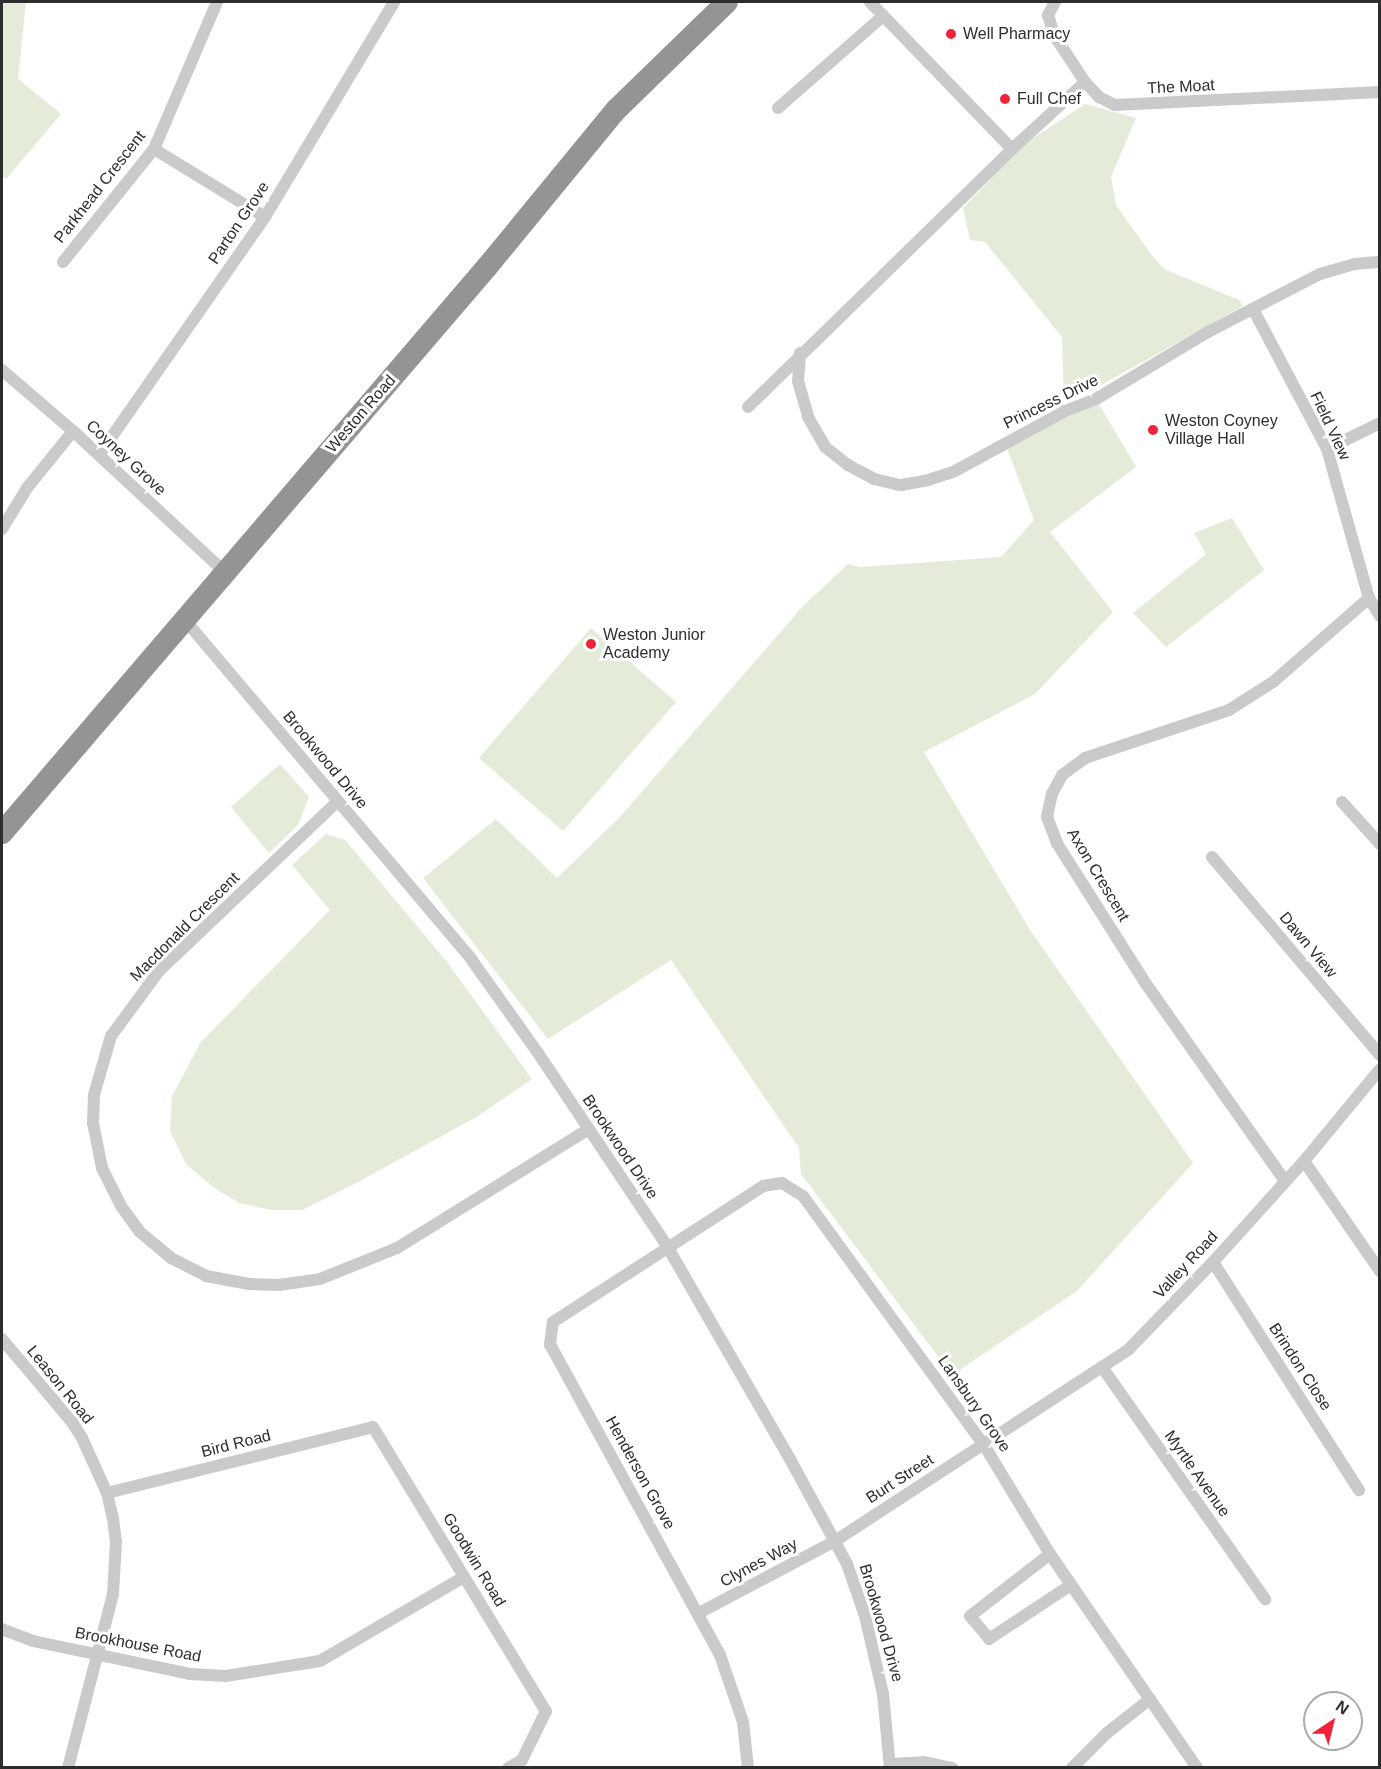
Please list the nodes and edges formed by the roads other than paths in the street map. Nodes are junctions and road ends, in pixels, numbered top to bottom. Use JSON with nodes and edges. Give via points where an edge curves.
{"nodes":[{"id":1,"x":217,"y":2,"type":"edge"},
{"id":2,"x":394,"y":2,"type":"edge"},
{"id":3,"x":727,"y":2,"type":"edge"},
{"id":4,"x":870,"y":2,"type":"edge"},
{"id":5,"x":1055,"y":2,"type":"edge"},
{"id":6,"x":883,"y":16,"type":"junction"},
{"id":7,"x":1085,"y":82,"type":"junction"},
{"id":8,"x":1380,"y":92,"type":"edge"},
{"id":9,"x":778,"y":108,"type":"dead end"},
{"id":10,"x":154,"y":149,"type":"junction"},
{"id":11,"x":1012,"y":149,"type":"junction"},
{"id":12,"x":266,"y":217,"type":"junction"},
{"id":13,"x":63,"y":262,"type":"dead end"},
{"id":14,"x":1380,"y":262,"type":"edge"},
{"id":15,"x":1253,"y":309,"type":"junction"},
{"id":16,"x":800,"y":353,"type":"junction"},
{"id":17,"x":2,"y":370,"type":"edge"},
{"id":18,"x":748,"y":406,"type":"dead end"},
{"id":19,"x":1380,"y":423,"type":"edge"},
{"id":20,"x":73,"y":431,"type":"junction"},
{"id":21,"x":1327,"y":449,"type":"junction"},
{"id":22,"x":99,"y":455,"type":"junction"},
{"id":23,"x":2,"y":529,"type":"edge"},
{"id":24,"x":225,"y":573,"type":"junction"},
{"id":25,"x":1369,"y":598,"type":"junction"},
{"id":26,"x":1380,"y":616,"type":"edge"},
{"id":27,"x":185,"y":620,"type":"junction"},
{"id":28,"x":338,"y":801,"type":"junction"},
{"id":29,"x":1342,"y":802,"type":"dead end"},
{"id":30,"x":2,"y":833,"type":"edge"},
{"id":31,"x":1380,"y":843,"type":"edge"},
{"id":32,"x":1212,"y":857,"type":"dead end"},
{"id":33,"x":1380,"y":1055,"type":"edge"},
{"id":34,"x":1380,"y":1069,"type":"edge"},
{"id":35,"x":589,"y":1129,"type":"junction"},
{"id":36,"x":1304,"y":1161,"type":"junction"},
{"id":37,"x":1285,"y":1181,"type":"junction"},
{"id":38,"x":666,"y":1246,"type":"junction"},
{"id":39,"x":1213,"y":1262,"type":"junction"},
{"id":40,"x":1380,"y":1271,"type":"edge"},
{"id":41,"x":2,"y":1339,"type":"edge"},
{"id":42,"x":1102,"y":1367,"type":"junction"},
{"id":43,"x":373,"y":1427,"type":"joint"},
{"id":44,"x":984,"y":1445,"type":"junction"},
{"id":45,"x":1359,"y":1490,"type":"dead end"},
{"id":46,"x":107,"y":1493,"type":"junction"},
{"id":47,"x":834,"y":1541,"type":"junction"},
{"id":48,"x":1050,"y":1554,"type":"junction"},
{"id":49,"x":464,"y":1577,"type":"junction"},
{"id":50,"x":1071,"y":1585,"type":"junction"},
{"id":51,"x":1265,"y":1599,"type":"dead end"},
{"id":52,"x":699,"y":1613,"type":"junction"},
{"id":53,"x":2,"y":1629,"type":"edge"},
{"id":54,"x":96,"y":1655,"type":"junction"},
{"id":55,"x":1150,"y":1699,"type":"junction"},
{"id":56,"x":890,"y":1766,"type":"edge"},
{"id":57,"x":68,"y":1767,"type":"edge"},
{"id":58,"x":508,"y":1767,"type":"edge"},
{"id":59,"x":748,"y":1767,"type":"edge"},
{"id":60,"x":952,"y":1767,"type":"edge"},
{"id":61,"x":1072,"y":1767,"type":"edge"},
{"id":62,"x":1197,"y":1767,"type":"edge"}],
"edges":[{"from":1,"to":10,"type":"street","name":"Parkhead Crescent"},
{"from":2,"to":12,"type":"street","name":"Parton Grove"},
{"from":3,"to":24,"type":"highway","name":"Weston Road","via":[[617,109]]},
{"from":4,"to":6,"type":"street"},
{"from":5,"to":7,"type":"street","name":"The Moat","via":[[1048,15],[1054,35]]},
{"from":6,"to":9,"type":"street"},
{"from":6,"to":11,"type":"street"},
{"from":7,"to":8,"type":"street","name":"The Moat","via":[[1099,97],[1115,105],[1136,106]]},
{"from":7,"to":11,"type":"street"},
{"from":10,"to":12,"type":"street"},
{"from":10,"to":13,"type":"street","name":"Parkhead Crescent"},
{"from":11,"to":16,"type":"street"},
{"from":12,"to":22,"type":"street","name":"Parton Grove"},
{"from":14,"to":15,"type":"street","name":"Princess Drive","via":[[1320,274]]},
{"from":15,"to":16,"type":"street","name":"Princess Drive","via":[[1096,399],[1065,411],[955,471],[901,485],[874,479],[825,447],[808,417],[798,381]]},
{"from":15,"to":21,"type":"street","name":"Field View"},
{"from":16,"to":18,"type":"street"},
{"from":17,"to":20,"type":"street","name":"Coyney Grove"},
{"from":19,"to":21,"type":"street"},
{"from":20,"to":22,"type":"street","name":"Coyney Grove"},
{"from":20,"to":23,"type":"street","via":[[27,488]]},
{"from":21,"to":25,"type":"street","name":"Field View"},
{"from":22,"to":24,"type":"street","name":"Coyney Grove"},
{"from":24,"to":27,"type":"highway","name":"Weston Road"},
{"from":25,"to":26,"type":"street"},
{"from":25,"to":37,"type":"street","name":"Axon Crescent","via":[[1273,682],[1229,710],[1085,758],[1062,775],[1052,794],[1047,817],[1057,843],[1146,984]]},
{"from":27,"to":28,"type":"street","name":"Brookwood Drive"},
{"from":27,"to":30,"type":"highway","name":"Weston Road"},
{"from":28,"to":35,"type":"street","name":"Brookwood Drive","via":[[471,959]]},
{"from":28,"to":35,"type":"street","name":"Macdonald Crescent","via":[[159,971],[111,1035],[93,1095],[93,1123],[102,1168],[121,1206],[140,1232],[171,1258],[206,1276],[279,1285],[320,1279],[397,1248]]},
{"from":29,"to":31,"type":"street"},
{"from":32,"to":33,"type":"street","name":"Dawn View"},
{"from":34,"to":36,"type":"street","name":"Valley Road"},
{"from":35,"to":38,"type":"street","name":"Brookwood Drive"},
{"from":36,"to":37,"type":"street","name":"Valley Road"},
{"from":36,"to":40,"type":"street"},
{"from":37,"to":39,"type":"street","name":"Valley Road"},
{"from":38,"to":44,"type":"street","name":"Lansbury Grove","via":[[763,1186],[782,1183],[803,1196]]},
{"from":38,"to":47,"type":"street","name":"Brookwood Drive"},
{"from":38,"to":52,"type":"street","name":"Henderson Grove","via":[[553,1322],[550,1346]]},
{"from":39,"to":42,"type":"street","name":"Valley Road","via":[[1129,1349]]},
{"from":39,"to":45,"type":"street","name":"Brindon Close"},
{"from":41,"to":46,"type":"street","name":"Leason Road","via":[[72,1422]]},
{"from":42,"to":44,"type":"street","name":"Valley Road"},
{"from":42,"to":51,"type":"street","name":"Myrtle Avenue"},
{"from":43,"to":46,"type":"street","name":"Bird Road"},
{"from":43,"to":49,"type":"street","name":"Goodwin Road"},
{"from":44,"to":47,"type":"street","name":"Burt Street"},
{"from":44,"to":48,"type":"street","name":"Lansbury Grove"},
{"from":46,"to":54,"type":"street","name":"Leason Road","via":[[116,1541],[115,1569],[113,1594]]},
{"from":47,"to":52,"type":"street","name":"Clynes Way"},
{"from":47,"to":56,"type":"street","name":"Brookwood Drive","via":[[847,1564],[865,1616],[883,1694]]},
{"from":48,"to":50,"type":"street","name":"Lansbury Grove"},
{"from":48,"to":50,"type":"street","via":[[970,1616],[989,1640]]},
{"from":49,"to":54,"type":"street","name":"Brookhouse Road","via":[[320,1661],[226,1676],[190,1674]]},
{"from":49,"to":58,"type":"street","name":"Goodwin Road","via":[[546,1711],[522,1760]]},
{"from":50,"to":55,"type":"street","name":"Lansbury Grove"},
{"from":52,"to":59,"type":"street","name":"Henderson Grove","via":[[733,1689],[743,1722]]},
{"from":53,"to":54,"type":"street","name":"Brookhouse Road","via":[[33,1641]]},
{"from":54,"to":57,"type":"street","name":"Leason Road"},
{"from":55,"to":61,"type":"street"},
{"from":55,"to":62,"type":"street","name":"Lansbury Grove"},
{"from":56,"to":60,"type":"street","via":[[924,1762]]}]}
